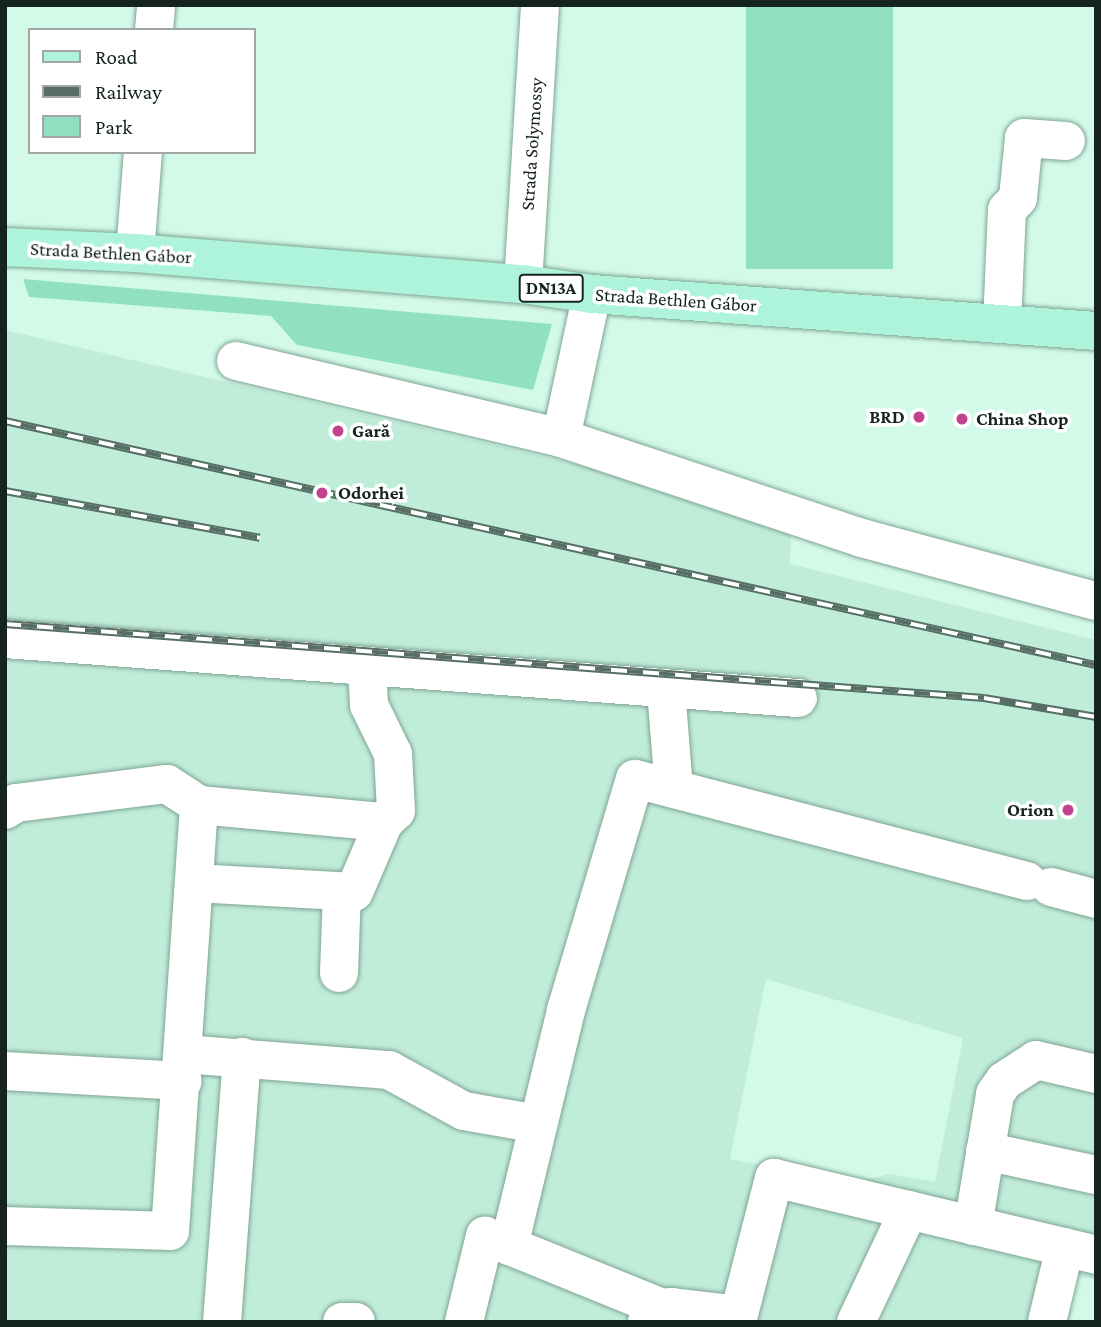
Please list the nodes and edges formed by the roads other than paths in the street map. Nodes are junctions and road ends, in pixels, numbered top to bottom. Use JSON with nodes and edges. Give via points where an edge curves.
{"nodes":[{"id":1,"x":156,"y":5,"type":"edge"},
{"id":2,"x":540,"y":5,"type":"edge"},
{"id":3,"x":154,"y":28,"type":"edge"},
{"id":4,"x":1066,"y":141,"type":"dead end"},
{"id":5,"x":144,"y":154,"type":"edge"},
{"id":6,"x":5,"y":247,"type":"edge"},
{"id":7,"x":135,"y":253,"type":"junction"},
{"id":8,"x":523,"y":284,"type":"junction"},
{"id":9,"x":592,"y":294,"type":"junction"},
{"id":10,"x":1002,"y":324,"type":"junction"},
{"id":11,"x":1096,"y":331,"type":"edge"},
{"id":12,"x":236,"y":362,"type":"dead end"},
{"id":13,"x":561,"y":438,"type":"junction"},
{"id":14,"x":1096,"y":601,"type":"edge"},
{"id":15,"x":5,"y":639,"type":"edge"},
{"id":16,"x":367,"y":669,"type":"junction"},
{"id":17,"x":666,"y":690,"type":"junction"},
{"id":18,"x":798,"y":698,"type":"dead end"},
{"id":19,"x":674,"y":789,"type":"junction"},
{"id":20,"x":199,"y":805,"type":"junction"},
{"id":21,"x":5,"y":810,"type":"edge"},
{"id":22,"x":384,"y":822,"type":"junction"},
{"id":23,"x":195,"y":883,"type":"junction"},
{"id":24,"x":342,"y":892,"type":"junction"},
{"id":25,"x":1096,"y":899,"type":"edge"},
{"id":26,"x":339,"y":973,"type":"dead end"},
{"id":27,"x":242,"y":1057,"type":"junction"},
{"id":28,"x":184,"y":1067,"type":"junction"},
{"id":29,"x":5,"y":1071,"type":"edge"},
{"id":30,"x":1096,"y":1074,"type":"edge"},
{"id":31,"x":538,"y":1124,"type":"junction"},
{"id":32,"x":985,"y":1151,"type":"junction"},
{"id":33,"x":1096,"y":1175,"type":"edge"},
{"id":34,"x":909,"y":1210,"type":"junction"},
{"id":35,"x":5,"y":1226,"type":"edge"},
{"id":36,"x":973,"y":1226,"type":"junction"},
{"id":37,"x":509,"y":1245,"type":"junction"},
{"id":38,"x":1080,"y":1251,"type":"edge"},
{"id":39,"x":654,"y":1315,"type":"edge"},
{"id":40,"x":738,"y":1319,"type":"edge"},
{"id":41,"x":222,"y":1322,"type":"edge"},
{"id":42,"x":342,"y":1322,"type":"edge"},
{"id":43,"x":356,"y":1322,"type":"edge"},
{"id":44,"x":464,"y":1322,"type":"edge"},
{"id":45,"x":856,"y":1322,"type":"edge"},
{"id":46,"x":1047,"y":1322,"type":"edge"}],
"edges":[{"from":1,"to":3,"type":"street"},
{"from":2,"to":8,"type":"street","name":"Strada Solymossy"},
{"from":4,"to":10,"type":"street","via":[[1024,138],[1018,198],[1007,209]]},
{"from":5,"to":7,"type":"street"},
{"from":6,"to":7,"type":"main road","name":"Strada Bethlen Gábor","number":"DN13A"},
{"from":7,"to":8,"type":"main road","name":"Strada Bethlen Gábor","number":"DN13A"},
{"from":8,"to":9,"type":"main road","name":"Strada Bethlen Gábor","number":"DN13A"},
{"from":9,"to":10,"type":"main road","name":"Strada Bethlen Gábor","number":"DN13A"},
{"from":9,"to":13,"type":"street"},
{"from":10,"to":11,"type":"main road","name":"Strada Bethlen Gábor","number":"DN13A"},
{"from":12,"to":13,"type":"street"},
{"from":13,"to":14,"type":"street","via":[[862,538]]},
{"from":15,"to":16,"type":"street"},
{"from":16,"to":17,"type":"street"},
{"from":16,"to":22,"type":"street","via":[[369,705],[393,754],[396,811]]},
{"from":17,"to":18,"type":"street"},
{"from":17,"to":19,"type":"street"},
{"from":19,"to":25,"type":"street"},
{"from":19,"to":31,"type":"street","via":[[635,779],[566,1010]]},
{"from":20,"to":21,"type":"street","via":[[167,784],[16,803]]},
{"from":20,"to":22,"type":"street"},
{"from":20,"to":23,"type":"street"},
{"from":22,"to":24,"type":"street","via":[[354,892]]},
{"from":23,"to":24,"type":"street"},
{"from":23,"to":28,"type":"street"},
{"from":24,"to":26,"type":"street"},
{"from":27,"to":28,"type":"street"},
{"from":27,"to":31,"type":"street","via":[[389,1070],[464,1111]]},
{"from":27,"to":41,"type":"street"},
{"from":28,"to":29,"type":"street"},
{"from":28,"to":35,"type":"street","via":[[170,1231]]},
{"from":30,"to":32,"type":"street","via":[[1036,1060],[1017,1068],[995,1094]]},
{"from":31,"to":37,"type":"street"},
{"from":32,"to":33,"type":"street"},
{"from":32,"to":36,"type":"street"},
{"from":34,"to":36,"type":"street"},
{"from":34,"to":40,"type":"street","via":[[774,1178]]},
{"from":34,"to":45,"type":"street"},
{"from":36,"to":38,"type":"street"},
{"from":37,"to":39,"type":"street"},
{"from":37,"to":44,"type":"street","via":[[485,1236]]},
{"from":38,"to":46,"type":"street"},
{"from":39,"to":40,"type":"street"},
{"from":42,"to":43,"type":"street"}]}
